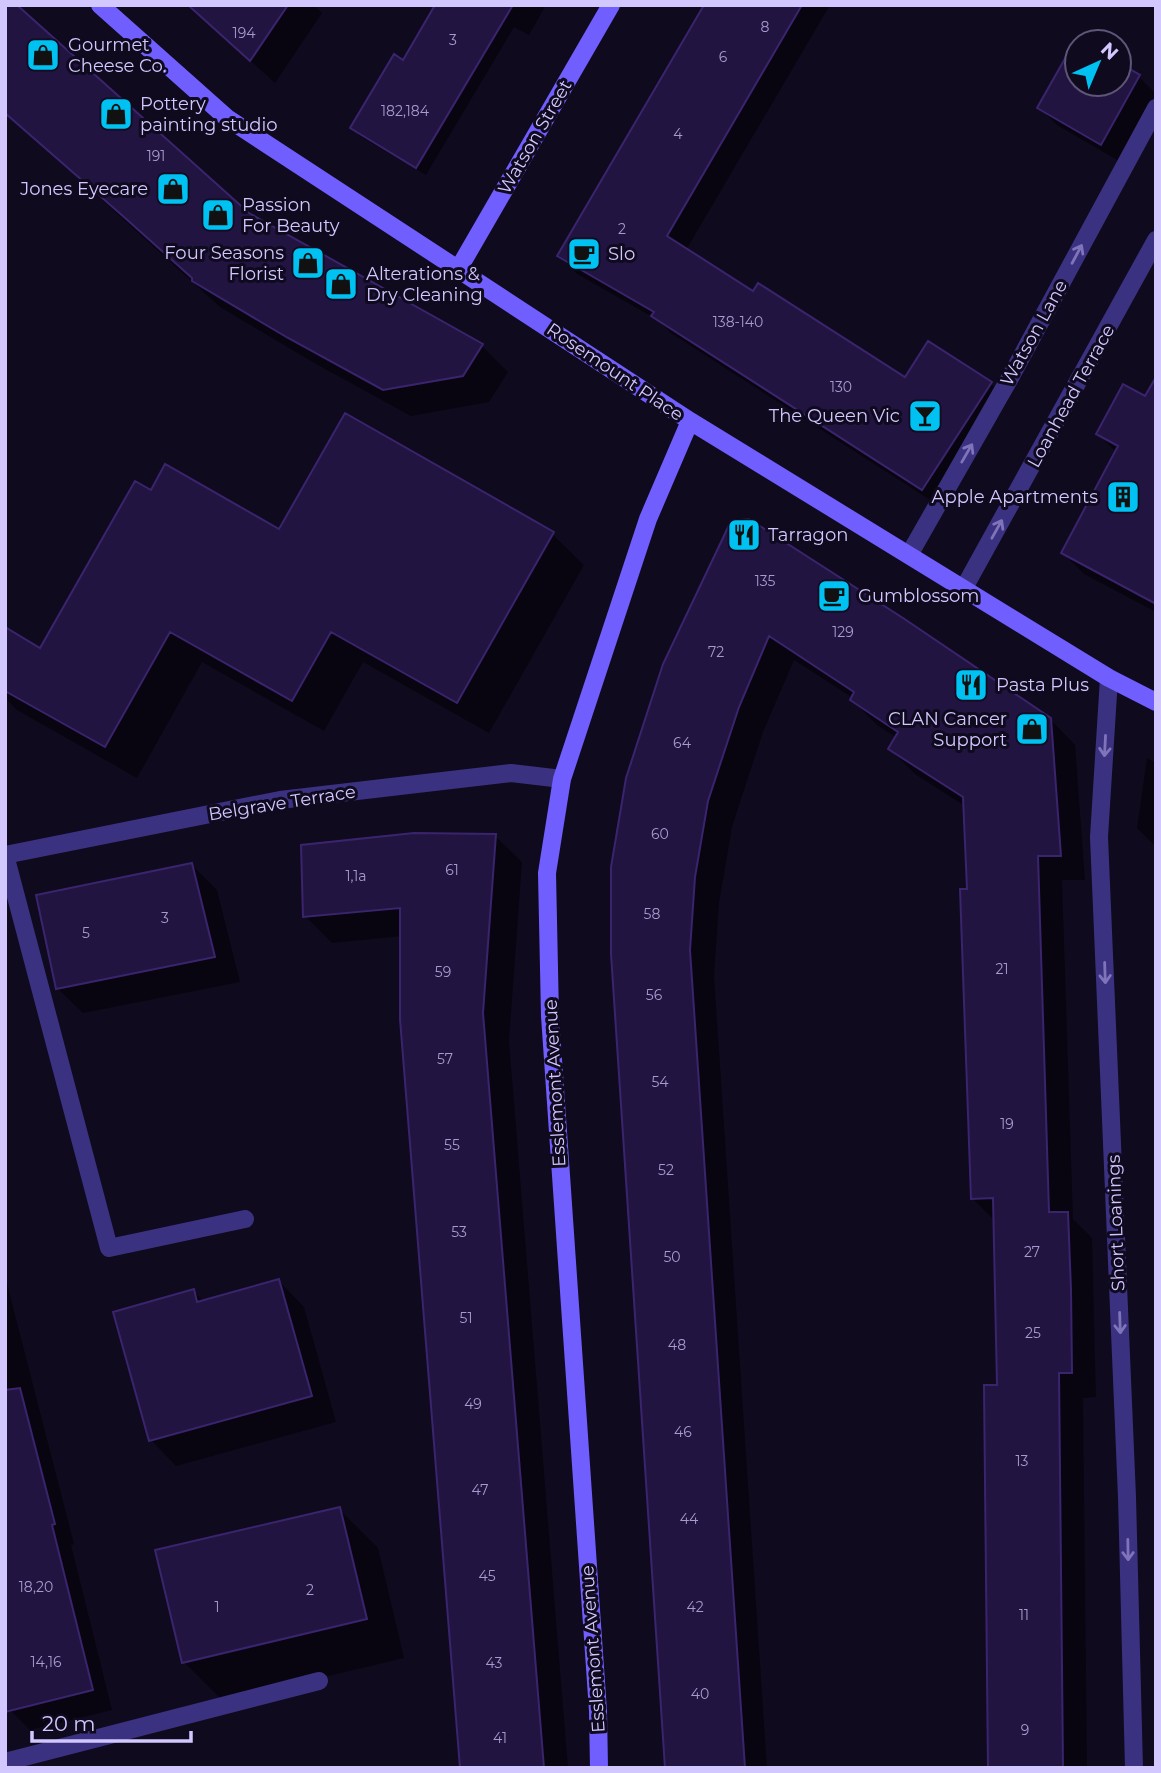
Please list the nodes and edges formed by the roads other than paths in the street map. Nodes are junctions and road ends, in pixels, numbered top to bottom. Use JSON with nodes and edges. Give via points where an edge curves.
{"nodes":[{"id":1,"x":100,"y":5,"type":"edge"},
{"id":2,"x":611,"y":5,"type":"edge"},
{"id":3,"x":1156,"y":108,"type":"edge"},
{"id":4,"x":1156,"y":240,"type":"edge"},
{"id":5,"x":459,"y":268,"type":"junction"},
{"id":6,"x":690,"y":421,"type":"junction"},
{"id":7,"x":909,"y":555,"type":"junction"},
{"id":8,"x":964,"y":588,"type":"junction"},
{"id":9,"x":1109,"y":678,"type":"junction"},
{"id":10,"x":1156,"y":702,"type":"edge"},
{"id":11,"x":562,"y":779,"type":"junction"},
{"id":12,"x":5,"y":855,"type":"edge"},
{"id":13,"x":245,"y":1219,"type":"dead end"},
{"id":14,"x":319,"y":1681,"type":"dead end"},
{"id":15,"x":5,"y":1762,"type":"edge"},
{"id":16,"x":599,"y":1768,"type":"edge"},
{"id":17,"x":1134,"y":1768,"type":"edge"}],
"edges":[{"from":1,"to":5,"type":"street","name":"Rosemount Place","via":[[227,118]]},
{"from":2,"to":5,"type":"street","name":"Watson Street"},
{"from":7,"to":3,"type":"street","name":"Watson Lane","one_way":true},
{"from":8,"to":4,"type":"street","name":"Loanhead Terrace","one_way":true},
{"from":5,"to":6,"type":"street","name":"Rosemount Place"},
{"from":6,"to":7,"type":"street","name":"Rosemount Place"},
{"from":6,"to":11,"type":"street","name":"Esslemont Avenue","via":[[648,519]]},
{"from":7,"to":8,"type":"street","name":"Rosemount Place"},
{"from":8,"to":9,"type":"street","name":"Rosemount Place"},
{"from":9,"to":10,"type":"street","name":"Rosemount Place"},
{"from":9,"to":17,"type":"street","name":"Short Loanings","one_way":true,"via":[[1099,837]]},
{"from":11,"to":12,"type":"street","name":"Belgrave Terrace","via":[[511,774],[280,800]]},
{"from":11,"to":16,"type":"street","name":"Esslemont Avenue","via":[[547,873],[551,1016]]},
{"from":12,"to":13,"type":"street","via":[[109,1248]]},
{"from":14,"to":15,"type":"street"}]}
